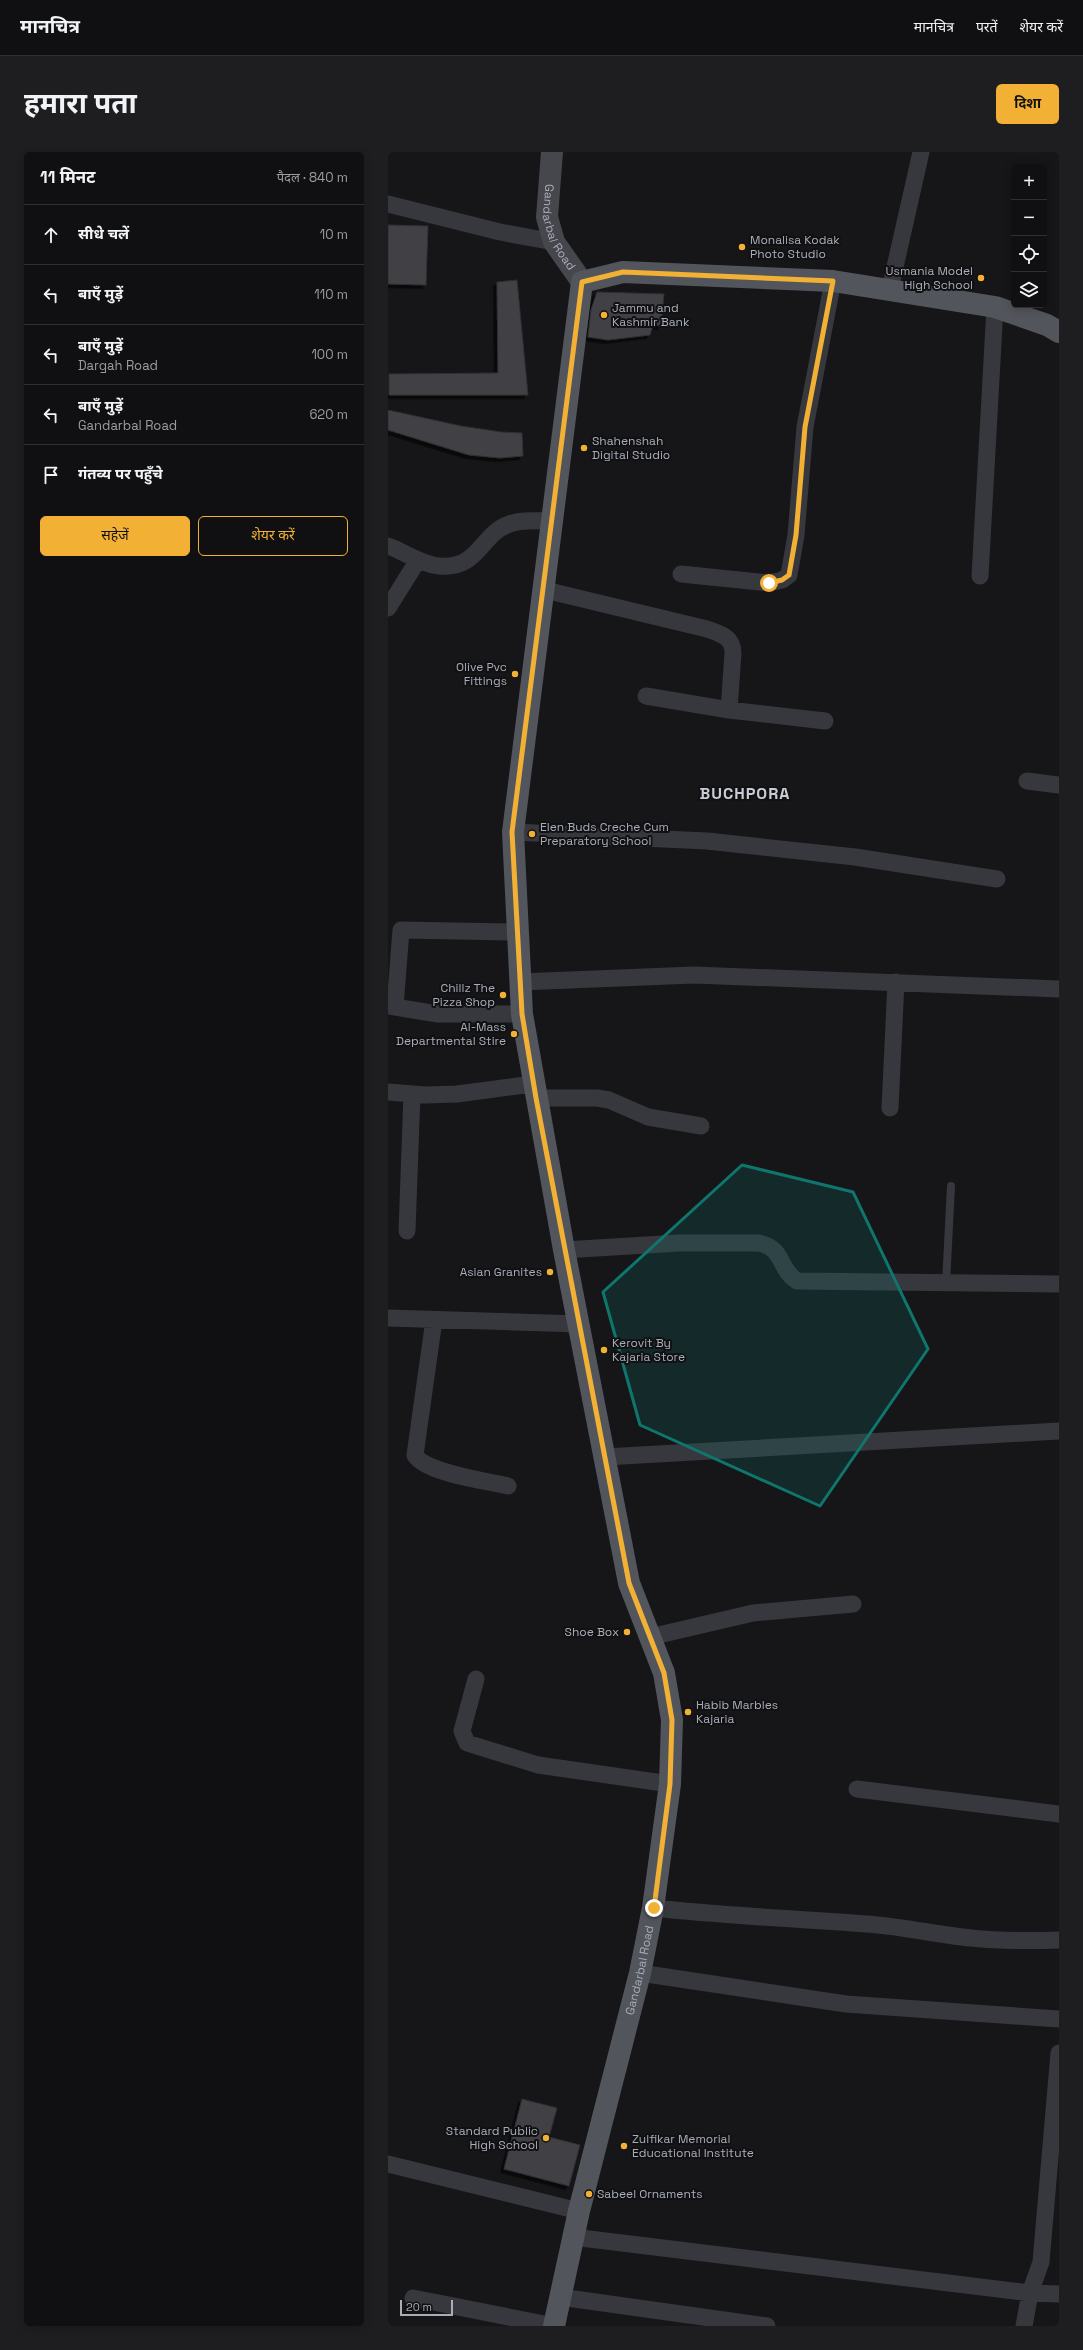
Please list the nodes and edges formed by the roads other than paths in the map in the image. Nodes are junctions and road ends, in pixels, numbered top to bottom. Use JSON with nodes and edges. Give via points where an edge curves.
{"nodes":[{"id":1,"x":552,"y":152,"type":"edge"},
{"id":2,"x":921,"y":152,"type":"edge"},
{"id":3,"x":388,"y":204,"type":"edge"},
{"id":4,"x":554,"y":242,"type":"junction"},
{"id":5,"x":833,"y":281,"type":"junction"},
{"id":6,"x":582,"y":282,"type":"junction"},
{"id":7,"x":890,"y":289,"type":"junction"},
{"id":8,"x":995,"y":307,"type":"junction"},
{"id":9,"x":1059,"y":332,"type":"edge"},
{"id":10,"x":552,"y":521,"type":"junction"},
{"id":11,"x":388,"y":546,"type":"edge"},
{"id":12,"x":418,"y":560,"type":"junction"},
{"id":13,"x":681,"y":574,"type":"dead end"},
{"id":14,"x":980,"y":576,"type":"dead end"},
{"id":15,"x":545,"y":590,"type":"junction"},
{"id":16,"x":388,"y":608,"type":"edge"},
{"id":17,"x":646,"y":696,"type":"dead end"},
{"id":18,"x":729,"y":710,"type":"junction"},
{"id":19,"x":825,"y":721,"type":"dead end"},
{"id":20,"x":1027,"y":781,"type":"dead end"},
{"id":21,"x":1059,"y":785,"type":"edge"},
{"id":22,"x":512,"y":832,"type":"junction"},
{"id":23,"x":997,"y":879,"type":"dead end"},
{"id":24,"x":395,"y":929,"type":"edge"},
{"id":25,"x":517,"y":932,"type":"junction"},
{"id":26,"x":520,"y":982,"type":"junction"},
{"id":27,"x":896,"y":982,"type":"junction"},
{"id":28,"x":1059,"y":989,"type":"edge"},
{"id":29,"x":392,"y":1007,"type":"edge"},
{"id":30,"x":522,"y":1014,"type":"junction"},
{"id":31,"x":535,"y":1091,"type":"junction"},
{"id":32,"x":388,"y":1092,"type":"edge"},
{"id":33,"x":412,"y":1094,"type":"junction"},
{"id":34,"x":890,"y":1108,"type":"dead end"},
{"id":35,"x":701,"y":1126,"type":"dead end"},
{"id":36,"x":951,"y":1186,"type":"dead end"},
{"id":37,"x":407,"y":1231,"type":"dead end"},
{"id":38,"x":564,"y":1250,"type":"junction"},
{"id":39,"x":946,"y":1284,"type":"junction"},
{"id":40,"x":1059,"y":1284,"type":"edge"},
{"id":41,"x":388,"y":1318,"type":"edge"},
{"id":42,"x":434,"y":1320,"type":"junction"},
{"id":43,"x":580,"y":1324,"type":"junction"},
{"id":44,"x":1059,"y":1431,"type":"edge"},
{"id":45,"x":605,"y":1456,"type":"junction"},
{"id":46,"x":508,"y":1486,"type":"dead end"},
{"id":47,"x":853,"y":1604,"type":"dead end"},
{"id":48,"x":650,"y":1637,"type":"junction"},
{"id":49,"x":476,"y":1679,"type":"dead end"},
{"id":50,"x":670,"y":1784,"type":"junction"},
{"id":51,"x":857,"y":1789,"type":"dead end"},
{"id":52,"x":1059,"y":1814,"type":"edge"},
{"id":53,"x":654,"y":1908,"type":"junction"},
{"id":54,"x":1059,"y":1940,"type":"edge"},
{"id":55,"x":640,"y":1973,"type":"junction"},
{"id":56,"x":1059,"y":2019,"type":"edge"},
{"id":57,"x":1059,"y":2053,"type":"edge"},
{"id":58,"x":1055,"y":2159,"type":"edge"},
{"id":59,"x":388,"y":2164,"type":"edge"},
{"id":60,"x":579,"y":2211,"type":"junction"},
{"id":61,"x":573,"y":2237,"type":"junction"},
{"id":62,"x":1030,"y":2293,"type":"junction"},
{"id":63,"x":1059,"y":2294,"type":"edge"},
{"id":64,"x":560,"y":2297,"type":"junction"},
{"id":65,"x":414,"y":2298,"type":"dead end"},
{"id":66,"x":554,"y":2326,"type":"edge"},
{"id":67,"x":767,"y":2326,"type":"edge"},
{"id":68,"x":1024,"y":2326,"type":"edge"}],
"edges":[{"from":1,"to":4,"type":"street","name":"Gandarbal Road","via":[[547,218]]},
{"from":2,"to":7,"type":"street"},
{"from":3,"to":4,"type":"street","via":[[500,232]]},
{"from":4,"to":6,"type":"street","name":"Gandarbal Road"},
{"from":5,"to":6,"type":"main road","via":[[623,272]]},
{"from":5,"to":7,"type":"main road"},
{"from":5,"to":13,"type":"street","via":[[805,427],[796,535],[789,575],[782,580],[769,583]]},
{"from":6,"to":10,"type":"main road","name":"Gandarbal Road"},
{"from":7,"to":8,"type":"main road"},
{"from":8,"to":9,"type":"main road"},
{"from":8,"to":14,"type":"street"},
{"from":10,"to":12,"type":"street","via":[[506,525],[469,559],[454,565],[439,566]]},
{"from":10,"to":15,"type":"main road","name":"Gandarbal Road"},
{"from":11,"to":12,"type":"street"},
{"from":12,"to":16,"type":"street"},
{"from":15,"to":18,"type":"street","via":[[707,629],[728,638],[733,646]]},
{"from":15,"to":22,"type":"main road","name":"Gandarbal Road"},
{"from":17,"to":18,"type":"street"},
{"from":18,"to":19,"type":"street"},
{"from":20,"to":21,"type":"street"},
{"from":22,"to":23,"type":"street","via":[[707,840],[855,857]]},
{"from":22,"to":25,"type":"main road","name":"Gandarbal Road"},
{"from":24,"to":25,"type":"street"},
{"from":24,"to":29,"type":"street"},
{"from":25,"to":26,"type":"main road","name":"Gandarbal Road"},
{"from":26,"to":27,"type":"street","via":[[694,975]]},
{"from":26,"to":30,"type":"main road","name":"Gandarbal Road"},
{"from":27,"to":28,"type":"street"},
{"from":27,"to":34,"type":"street"},
{"from":29,"to":30,"type":"street","via":[[438,1014]]},
{"from":30,"to":31,"type":"main road","name":"Gandarbal Road"},
{"from":31,"to":33,"type":"street"},
{"from":31,"to":35,"type":"street","via":[[609,1100],[648,1117]]},
{"from":31,"to":38,"type":"main road","name":"Gandarbal Road"},
{"from":32,"to":33,"type":"street"},
{"from":33,"to":37,"type":"street"},
{"from":36,"to":39,"type":"lane"},
{"from":38,"to":39,"type":"street","via":[[685,1243],[759,1243],[769,1245],[777,1251],[790,1276],[797,1281]]},
{"from":38,"to":43,"type":"main road","name":"Gandarbal Road"},
{"from":39,"to":40,"type":"street"},
{"from":41,"to":42,"type":"street"},
{"from":42,"to":43,"type":"street"},
{"from":42,"to":46,"type":"street","via":[[415,1455],[423,1464],[442,1471]]},
{"from":43,"to":45,"type":"main road","name":"Gandarbal Road"},
{"from":44,"to":45,"type":"street"},
{"from":45,"to":48,"type":"main road","name":"Gandarbal Road","via":[[629,1583]]},
{"from":47,"to":48,"type":"street","via":[[753,1613]]},
{"from":48,"to":50,"type":"main road","name":"Gandarbal Road","via":[[664,1673],[672,1720]]},
{"from":49,"to":50,"type":"street","via":[[462,1731],[467,1743],[538,1764]]},
{"from":50,"to":53,"type":"main road","name":"Gandarbal Road"},
{"from":51,"to":52,"type":"street"},
{"from":53,"to":54,"type":"street","via":[[716,1915],[797,1918],[882,1926],[972,1938]]},
{"from":53,"to":55,"type":"main road","name":"Gandarbal Road"},
{"from":55,"to":56,"type":"street","via":[[846,2004]]},
{"from":55,"to":60,"type":"main road","name":"Gandarbal Road"},
{"from":57,"to":58,"type":"street"},
{"from":58,"to":62,"type":"street","via":[[1041,2262]]},
{"from":59,"to":60,"type":"street"},
{"from":60,"to":61,"type":"main road","name":"Gandarbal Road"},
{"from":61,"to":62,"type":"street"},
{"from":61,"to":64,"type":"main road","name":"Gandarbal Road"},
{"from":62,"to":63,"type":"street"},
{"from":62,"to":68,"type":"street"},
{"from":64,"to":66,"type":"main road","name":"Gandarbal Road"},
{"from":64,"to":67,"type":"street"},
{"from":65,"to":66,"type":"street"}]}
